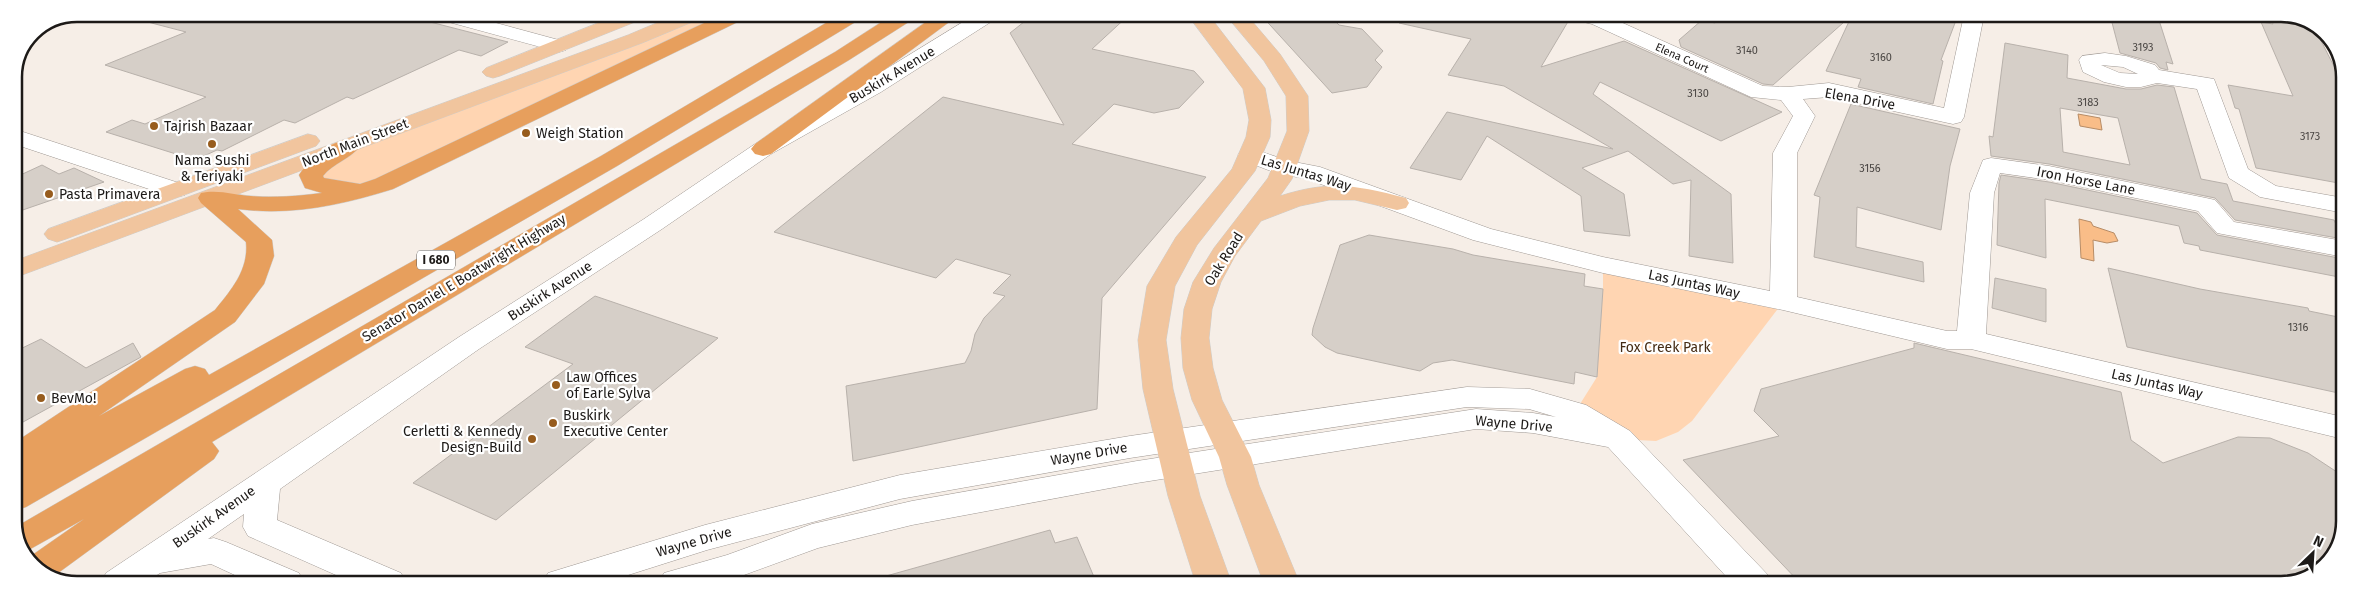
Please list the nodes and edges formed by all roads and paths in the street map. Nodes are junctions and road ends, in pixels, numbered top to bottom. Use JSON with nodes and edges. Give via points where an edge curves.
{"nodes":[{"id":1,"x":470,"y":22,"type":"edge"},
{"id":2,"x":618,"y":22,"type":"edge"},
{"id":3,"x":676,"y":22,"type":"edge"},
{"id":4,"x":722,"y":22,"type":"edge"},
{"id":5,"x":814,"y":22,"type":"edge"},
{"id":6,"x":842,"y":22,"type":"edge"},
{"id":7,"x":895,"y":22,"type":"edge"},
{"id":8,"x":939,"y":22,"type":"edge"},
{"id":9,"x":977,"y":22,"type":"edge"},
{"id":10,"x":1203,"y":22,"type":"edge"},
{"id":11,"x":1242,"y":22,"type":"edge"},
{"id":12,"x":1605,"y":22,"type":"edge"},
{"id":13,"x":1973,"y":22,"type":"edge"},
{"id":14,"x":559,"y":46,"type":"junction"},
{"id":15,"x":2150,"y":75,"type":"dead end"},
{"id":16,"x":1788,"y":94,"type":"junction"},
{"id":17,"x":22,"y":139,"type":"edge"},
{"id":18,"x":348,"y":146,"type":"junction"},
{"id":19,"x":764,"y":149,"type":"junction"},
{"id":20,"x":1250,"y":155,"type":"junction"},
{"id":21,"x":1288,"y":159,"type":"junction"},
{"id":22,"x":384,"y":184,"type":"junction"},
{"id":23,"x":176,"y":190,"type":"junction"},
{"id":24,"x":210,"y":198,"type":"junction"},
{"id":25,"x":1397,"y":203,"type":"junction"},
{"id":26,"x":2335,"y":204,"type":"edge"},
{"id":27,"x":1253,"y":215,"type":"junction"},
{"id":28,"x":22,"y":247,"type":"edge"},
{"id":29,"x":2335,"y":247,"type":"edge"},
{"id":30,"x":22,"y":267,"type":"edge"},
{"id":31,"x":1783,"y":295,"type":"junction"},
{"id":32,"x":1972,"y":340,"type":"junction"},
{"id":33,"x":335,"y":355,"type":"junction"},
{"id":34,"x":2336,"y":426,"type":"edge"},
{"id":35,"x":1229,"y":445,"type":"junction"},
{"id":36,"x":23,"y":452,"type":"edge"},
{"id":37,"x":1174,"y":453,"type":"junction"},
{"id":38,"x":23,"y":471,"type":"edge"},
{"id":39,"x":264,"y":484,"type":"junction"},
{"id":40,"x":23,"y":495,"type":"edge"},
{"id":41,"x":26,"y":537,"type":"edge"},
{"id":42,"x":151,"y":561,"type":"junction"},
{"id":43,"x":45,"y":565,"type":"edge"},
{"id":44,"x":129,"y":576,"type":"edge"},
{"id":45,"x":270,"y":576,"type":"edge"},
{"id":46,"x":372,"y":576,"type":"edge"},
{"id":47,"x":583,"y":576,"type":"edge"},
{"id":48,"x":701,"y":576,"type":"edge"},
{"id":49,"x":1211,"y":576,"type":"edge"},
{"id":50,"x":1279,"y":576,"type":"edge"},
{"id":51,"x":1747,"y":576,"type":"edge"}],
"edges":[{"from":1,"to":14,"type":"street"},
{"from":2,"to":14,"type":"main road","name":"North Main Street"},
{"from":3,"to":18,"type":"main road","name":"North Main Street"},
{"from":4,"to":22,"type":"highway"},
{"from":5,"to":38,"type":"highway","number":"I 680","via":[[499,205]]},
{"from":6,"to":40,"type":"highway","number":"I 680","via":[[609,161]]},
{"from":7,"to":33,"type":"highway","name":"Senator Daniel E Boatwright Highway","number":"I 680"},
{"from":8,"to":19,"type":"highway"},
{"from":9,"to":19,"type":"street","name":"Buskirk Avenue","via":[[873,87]]},
{"from":10,"to":20,"type":"main road","via":[[1254,88],[1260,120],[1258,137]]},
{"from":11,"to":21,"type":"main road","name":"Oak Road","via":[[1273,58],[1297,96],[1298,131]]},
{"from":12,"to":16,"type":"street","name":"Elena Court","via":[[1760,92]]},
{"from":13,"to":16,"type":"street","name":"Elena Drive","via":[[1953,118],[1829,90]]},
{"from":14,"to":23,"type":"main road","name":"North Main Street"},
{"from":15,"to":26,"type":"street","via":[[2206,84],[2237,173],[2269,192]]},
{"from":16,"to":31,"type":"street","via":[[1804,116],[1785,153]]},
{"from":17,"to":23,"type":"street"},
{"from":18,"to":22,"type":"highway","via":[[322,162],[311,175],[314,183],[347,188]]},
{"from":18,"to":24,"type":"main road","name":"North Main Street"},
{"from":19,"to":39,"type":"street","name":"Buskirk Avenue","via":[[469,343]]},
{"from":20,"to":21,"type":"street","name":"Las Juntas Way"},
{"from":20,"to":37,"type":"main road","via":[[1243,171],[1185,242],[1161,286],[1152,340],[1158,389]]},
{"from":21,"to":25,"type":"street","name":"Las Juntas Way","via":[[1312,172]]},
{"from":21,"to":27,"type":"main road","name":"Oak Road","via":[[1280,179]]},
{"from":21,"to":31,"type":"street","name":"Las Juntas Way","via":[[1340,163],[1480,216],[1558,240]]},
{"from":22,"to":24,"type":"highway","via":[[314,202],[264,204]]},
{"from":23,"to":24,"type":"main road"},
{"from":23,"to":28,"type":"main road","name":"North Main Street"},
{"from":24,"to":30,"type":"main road","name":"North Main Street"},
{"from":24,"to":36,"type":"highway","via":[[259,240],[261,256],[250,284],[225,316]]},
{"from":25,"to":27,"type":"main road","via":[[1354,192],[1316,193]]},
{"from":25,"to":31,"type":"street","name":"Las Juntas Way","via":[[1482,235],[1603,265]]},
{"from":27,"to":35,"type":"main road","name":"Oak Road","via":[[1206,282],[1198,308],[1195,338],[1198,368],[1207,400]]},
{"from":29,"to":32,"type":"street","name":"Iron Horse Lane","via":[[2226,228],[2206,205],[2049,173],[1991,165],[1982,193]]},
{"from":31,"to":32,"type":"street","name":"Las Juntas Way","via":[[1948,340]]},
{"from":32,"to":34,"type":"street","name":"Las Juntas Way"},
{"from":33,"to":41,"type":"highway","name":"Senator Daniel E Boatwright Highway","number":"I 680"},
{"from":33,"to":43,"type":"highway"},
{"from":35,"to":37,"type":"street","name":"Wayne Drive"},
{"from":35,"to":50,"type":"main road","name":"Oak Road"},
{"from":35,"to":51,"type":"street","name":"Wayne Drive","via":[[1476,419],[1533,423],[1619,439]]},
{"from":37,"to":47,"type":"street","name":"Wayne Drive","via":[[900,487],[705,538]]},
{"from":37,"to":48,"type":"street","name":"Wayne Drive","via":[[812,537]]},
{"from":37,"to":49,"type":"main road","via":[[1184,496]]},
{"from":39,"to":42,"type":"street","name":"Buskirk Avenue"},
{"from":39,"to":46,"type":"street","via":[[260,527]]},
{"from":42,"to":44,"type":"street","name":"Buskirk Avenue"},
{"from":42,"to":45,"type":"street","via":[[214,551]]}]}
